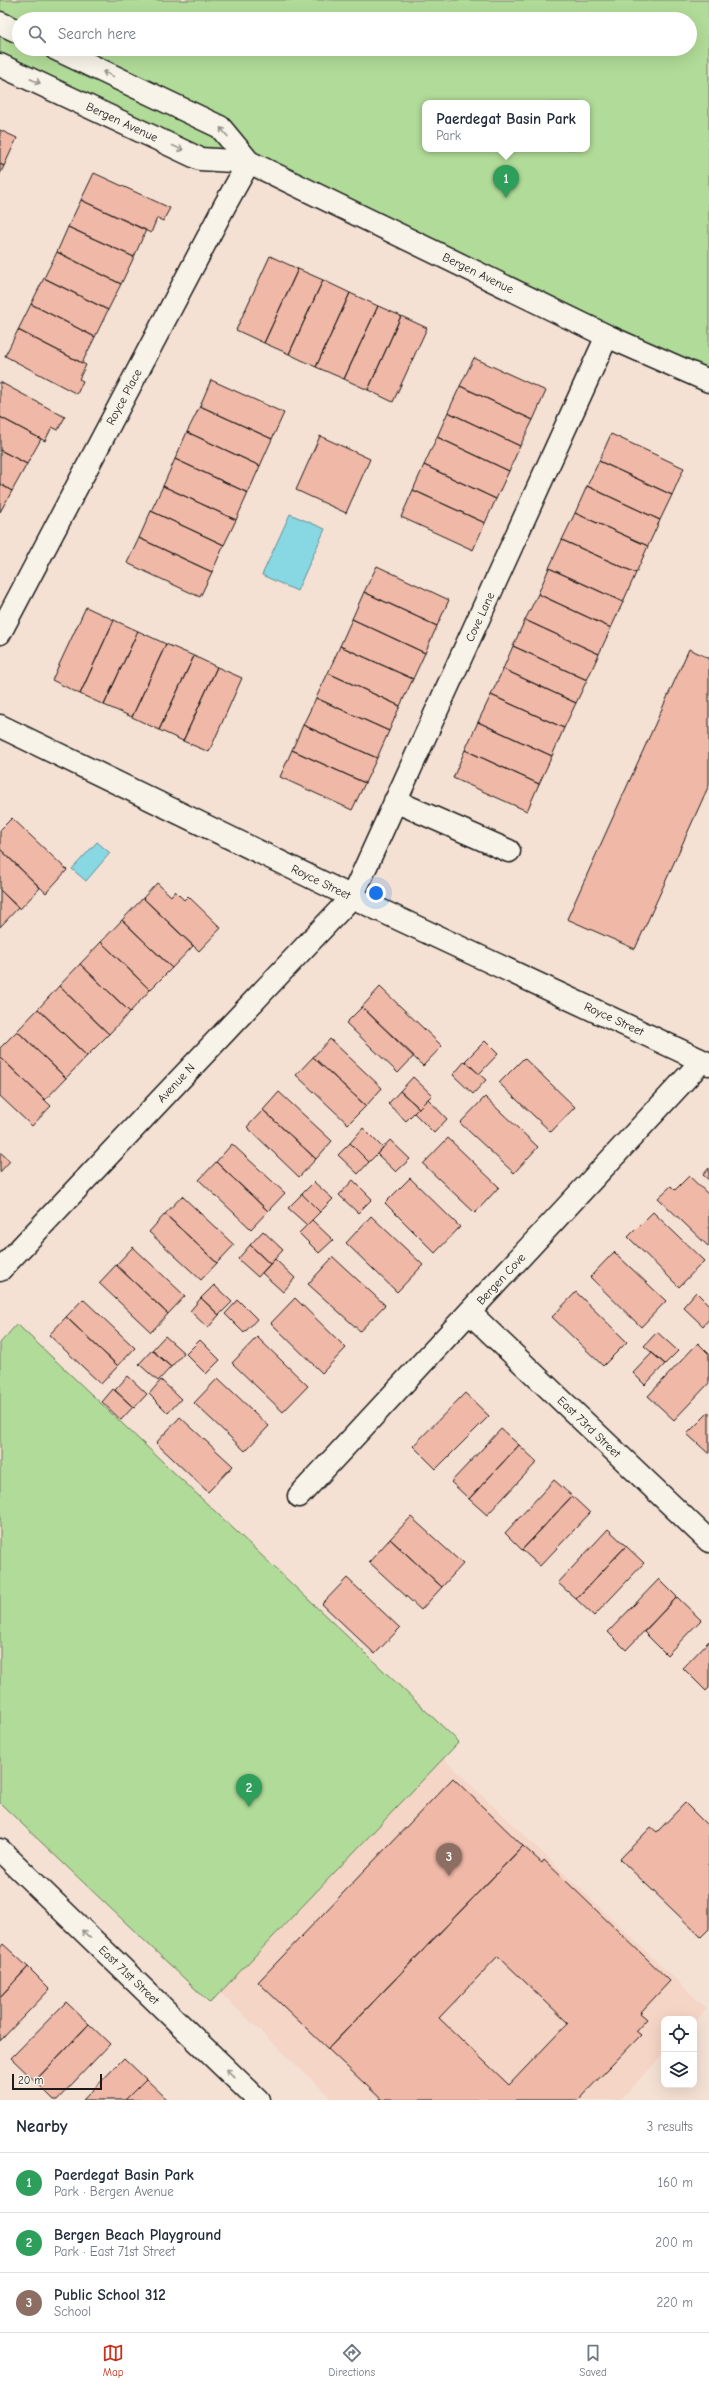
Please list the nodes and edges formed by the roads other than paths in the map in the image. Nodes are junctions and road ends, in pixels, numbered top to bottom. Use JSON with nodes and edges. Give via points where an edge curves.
{"nodes":[{"id":1,"x":0,"y":22,"type":"edge"},
{"id":2,"x":12,"y":28,"type":"edge"},
{"id":3,"x":71,"y":56,"type":"edge"},
{"id":4,"x":0,"y":65,"type":"edge"},
{"id":5,"x":249,"y":162,"type":"junction"},
{"id":6,"x":608,"y":336,"type":"junction"},
{"id":7,"x":709,"y":381,"type":"edge"},
{"id":8,"x":0,"y":633,"type":"edge"},
{"id":9,"x":0,"y":726,"type":"edge"},
{"id":10,"x":396,"y":801,"type":"junction"},
{"id":11,"x":509,"y":852,"type":"dead end"},
{"id":12,"x":352,"y":897,"type":"junction"},
{"id":13,"x":706,"y":1063,"type":"edge"},
{"id":14,"x":0,"y":1270,"type":"edge"},
{"id":15,"x":470,"y":1313,"type":"junction"},
{"id":16,"x":299,"y":1496,"type":"dead end"},
{"id":17,"x":709,"y":1542,"type":"edge"},
{"id":18,"x":0,"y":1850,"type":"edge"},
{"id":19,"x":258,"y":2100,"type":"edge"}],
"edges":[{"from":1,"to":2,"type":"street"},
{"from":5,"to":3,"type":"street","name":"Bergen Avenue","one_way":true,"via":[[220,127]]},
{"from":4,"to":5,"type":"street","name":"Bergen Avenue","one_way":true,"via":[[200,159]]},
{"from":5,"to":6,"type":"street","name":"Bergen Avenue"},
{"from":5,"to":8,"type":"street","name":"Royce Place"},
{"from":6,"to":7,"type":"street","name":"Bergen Avenue"},
{"from":6,"to":10,"type":"street","name":"Cove Lane"},
{"from":9,"to":12,"type":"street","name":"Royce Street"},
{"from":10,"to":11,"type":"street"},
{"from":10,"to":12,"type":"street","name":"Cove Lane"},
{"from":12,"to":13,"type":"street","name":"Royce Street"},
{"from":12,"to":14,"type":"street","name":"Avenue N"},
{"from":13,"to":15,"type":"street","name":"Bergen Cove"},
{"from":15,"to":16,"type":"street","name":"Bergen Cove"},
{"from":15,"to":17,"type":"street","name":"East 73rd Street"},
{"from":19,"to":18,"type":"street","name":"East 71st Street","one_way":true}]}
